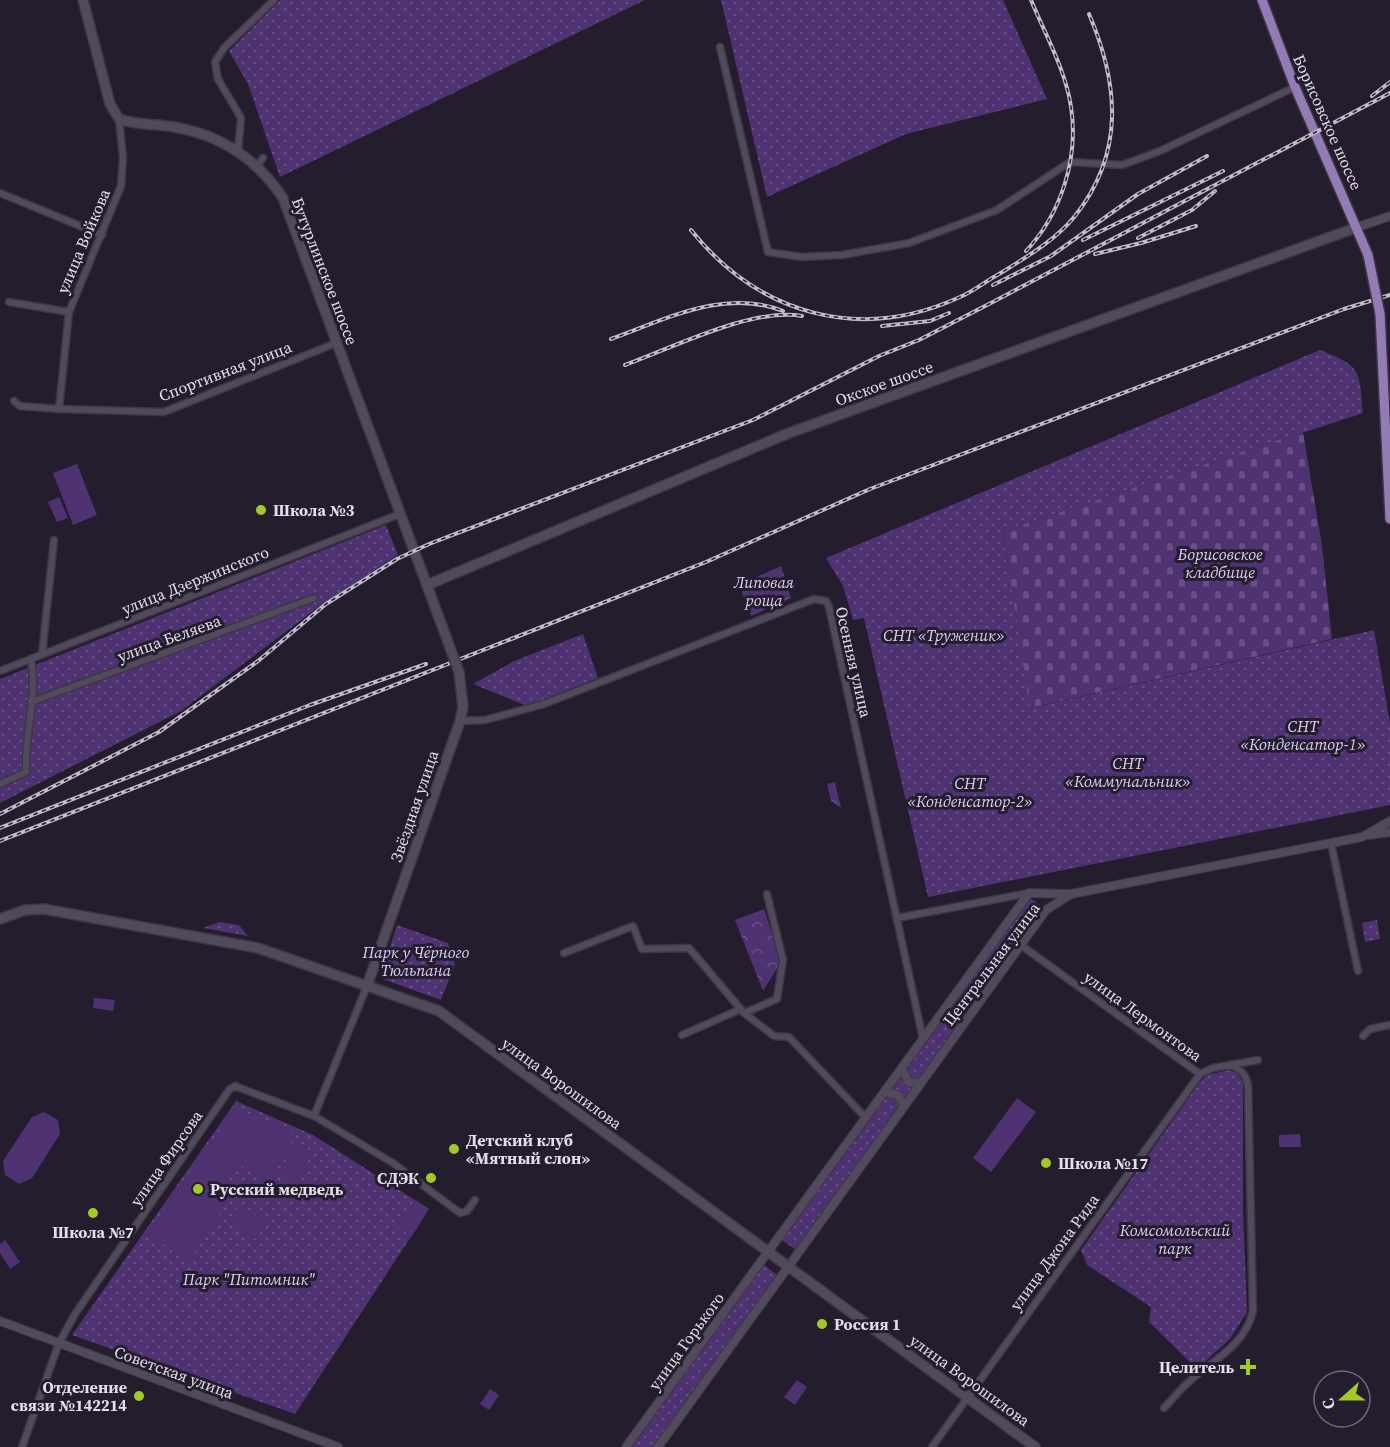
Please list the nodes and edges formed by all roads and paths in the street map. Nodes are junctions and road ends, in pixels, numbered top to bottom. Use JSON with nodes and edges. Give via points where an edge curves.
{"nodes":[{"id":1,"x":83,"y":0,"type":"edge"},
{"id":2,"x":274,"y":0,"type":"edge"},
{"id":3,"x":1262,"y":0,"type":"edge"},
{"id":4,"x":720,"y":47,"type":"dead end"},
{"id":5,"x":1295,"y":87,"type":"junction"},
{"id":6,"x":119,"y":119,"type":"junction"},
{"id":7,"x":238,"y":151,"type":"junction"},
{"id":8,"x":0,"y":193,"type":"edge"},
{"id":9,"x":1390,"y":216,"type":"edge"},
{"id":10,"x":1358,"y":228,"type":"junction"},
{"id":11,"x":102,"y":235,"type":"junction"},
{"id":12,"x":9,"y":302,"type":"dead end"},
{"id":13,"x":69,"y":312,"type":"junction"},
{"id":14,"x":336,"y":343,"type":"junction"},
{"id":15,"x":14,"y":401,"type":"dead end"},
{"id":16,"x":59,"y":410,"type":"junction"},
{"id":17,"x":1389,"y":501,"type":"edge"},
{"id":18,"x":400,"y":514,"type":"junction"},
{"id":19,"x":1390,"y":519,"type":"edge"},
{"id":20,"x":54,"y":540,"type":"dead end"},
{"id":21,"x":427,"y":585,"type":"junction"},
{"id":22,"x":314,"y":598,"type":"dead end"},
{"id":23,"x":42,"y":655,"type":"junction"},
{"id":24,"x":31,"y":659,"type":"junction"},
{"id":25,"x":0,"y":672,"type":"edge"},
{"id":26,"x":31,"y":702,"type":"junction"},
{"id":27,"x":460,"y":721,"type":"junction"},
{"id":28,"x":0,"y":784,"type":"edge"},
{"id":29,"x":1390,"y":821,"type":"edge"},
{"id":30,"x":1390,"y":832,"type":"edge"},
{"id":31,"x":1362,"y":837,"type":"junction"},
{"id":32,"x":1331,"y":843,"type":"junction"},
{"id":33,"x":1040,"y":892,"type":"junction"},
{"id":34,"x":1029,"y":893,"type":"junction"},
{"id":35,"x":767,"y":894,"type":"dead end"},
{"id":36,"x":1071,"y":894,"type":"junction"},
{"id":37,"x":1046,"y":910,"type":"junction"},
{"id":38,"x":897,"y":918,"type":"junction"},
{"id":39,"x":0,"y":919,"type":"edge"},
{"id":40,"x":1022,"y":945,"type":"junction"},
{"id":41,"x":564,"y":953,"type":"dead end"},
{"id":42,"x":1358,"y":971,"type":"dead end"},
{"id":43,"x":367,"y":986,"type":"junction"},
{"id":44,"x":743,"y":1011,"type":"junction"},
{"id":45,"x":1390,"y":1025,"type":"edge"},
{"id":46,"x":682,"y":1035,"type":"dead end"},
{"id":47,"x":1363,"y":1036,"type":"dead end"},
{"id":48,"x":923,"y":1039,"type":"junction"},
{"id":49,"x":1258,"y":1060,"type":"dead end"},
{"id":50,"x":1229,"y":1065,"type":"junction"},
{"id":51,"x":902,"y":1068,"type":"junction"},
{"id":52,"x":1200,"y":1074,"type":"junction"},
{"id":53,"x":920,"y":1083,"type":"junction"},
{"id":54,"x":885,"y":1092,"type":"junction"},
{"id":55,"x":904,"y":1105,"type":"junction"},
{"id":56,"x":314,"y":1116,"type":"junction"},
{"id":57,"x":866,"y":1118,"type":"junction"},
{"id":58,"x":475,"y":1200,"type":"dead end"},
{"id":59,"x":769,"y":1251,"type":"junction"},
{"id":60,"x":788,"y":1265,"type":"junction"},
{"id":61,"x":0,"y":1322,"type":"edge"},
{"id":62,"x":59,"y":1343,"type":"junction"},
{"id":63,"x":967,"y":1396,"type":"junction"},
{"id":64,"x":1164,"y":1408,"type":"dead end"},
{"id":65,"x":22,"y":1447,"type":"edge"},
{"id":66,"x":338,"y":1447,"type":"edge"},
{"id":67,"x":626,"y":1447,"type":"edge"},
{"id":68,"x":658,"y":1447,"type":"edge"},
{"id":69,"x":932,"y":1447,"type":"edge"},
{"id":70,"x":1035,"y":1447,"type":"edge"}],
"edges":[{"from":1,"to":6,"type":"main road","via":[[110,104]]},
{"from":2,"to":7,"type":"street","via":[[224,48],[215,62],[218,79],[241,118]]},
{"from":3,"to":5,"type":"main road","name":"Борисовское шоссе"},
{"from":4,"to":5,"type":"street","via":[[768,252],[802,257],[909,243],[997,210],[1070,162],[1122,165]]},
{"from":5,"to":10,"type":"main road","name":"Борисовское шоссе"},
{"from":6,"to":7,"type":"main road","name":"Бутурлинское шоссе","via":[[192,131]]},
{"from":6,"to":11,"type":"street","name":"улица Войкова","via":[[121,186]]},
{"from":7,"to":14,"type":"main road","name":"Бутурлинское шоссе","via":[[260,162],[283,198]]},
{"from":8,"to":11,"type":"street"},
{"from":9,"to":10,"type":"street"},
{"from":10,"to":17,"type":"main road","name":"Борисовское шоссе","bridge":true,"via":[[1380,314]]},
{"from":10,"to":21,"type":"main road","name":"Окское шоссе","via":[[789,433]]},
{"from":11,"to":13,"type":"street","name":"улица Войкова"},
{"from":12,"to":13,"type":"street"},
{"from":13,"to":16,"type":"street","name":"улица Войкова"},
{"from":14,"to":16,"type":"street","name":"Спортивная улица","via":[[164,412]]},
{"from":14,"to":18,"type":"main road","name":"Бутурлинское шоссе"},
{"from":15,"to":16,"type":"street","name":"Спортивная улица","via":[[20,406]]},
{"from":17,"to":19,"type":"main road"},
{"from":18,"to":21,"type":"main road"},
{"from":18,"to":23,"type":"street","name":"улица Дзержинского"},
{"from":20,"to":23,"type":"street"},
{"from":21,"to":27,"type":"main road","name":"Звёздная улица","bridge":true,"via":[[459,672],[463,707]]},
{"from":22,"to":26,"type":"street","name":"улица Беляева"},
{"from":23,"to":24,"type":"street","name":"улица Дзержинского"},
{"from":24,"to":25,"type":"street","name":"улица Дзержинского"},
{"from":24,"to":26,"type":"street"},
{"from":26,"to":28,"type":"street","via":[[26,772]]},
{"from":27,"to":38,"type":"street","name":"Осенняя улица","via":[[484,720],[544,704],[814,599],[823,600],[829,607]]},
{"from":27,"to":43,"type":"main road","name":"Звёздная улица"},
{"from":29,"to":31,"type":"street","name":"Центральная улица"},
{"from":30,"to":31,"type":"street"},
{"from":31,"to":32,"type":"street","name":"Центральная улица"},
{"from":32,"to":36,"type":"street","name":"Центральная улица"},
{"from":32,"to":42,"type":"street"},
{"from":33,"to":34,"type":"street"},
{"from":33,"to":36,"type":"street"},
{"from":33,"to":37,"type":"street"},
{"from":34,"to":38,"type":"street"},
{"from":34,"to":48,"type":"street","name":"Центральная улица"},
{"from":35,"to":44,"type":"street","via":[[783,960],[777,999]]},
{"from":36,"to":37,"type":"street","name":"Центральная улица"},
{"from":37,"to":40,"type":"street","name":"Центральная улица"},
{"from":38,"to":48,"type":"street","name":"Осенняя улица"},
{"from":39,"to":43,"type":"main road","name":"улица Ворошилова","via":[[35,909],[71,913],[258,948]]},
{"from":40,"to":52,"type":"street","name":"улица Лермонтова"},
{"from":40,"to":53,"type":"street","name":"Центральная улица"},
{"from":41,"to":44,"type":"street","via":[[633,926],[642,949],[689,948]]},
{"from":43,"to":56,"type":"street"},
{"from":43,"to":59,"type":"main road","name":"улица Ворошилова","via":[[439,1011]]},
{"from":44,"to":46,"type":"street"},
{"from":44,"to":57,"type":"street","via":[[774,1036],[789,1037]]},
{"from":45,"to":47,"type":"street","via":[[1371,1029]]},
{"from":48,"to":51,"type":"street","name":"Центральная улица"},
{"from":49,"to":50,"type":"street","name":"улица Лермонтова"},
{"from":50,"to":52,"type":"street","name":"улица Лермонтова"},
{"from":50,"to":64,"type":"street","via":[[1245,1075],[1248,1085],[1253,1311],[1235,1346],[1191,1380]]},
{"from":51,"to":53,"type":"street","via":[[908,1082]]},
{"from":51,"to":54,"type":"street","name":"Центральная улица"},
{"from":52,"to":63,"type":"street","name":"улица Джона Рида"},
{"from":53,"to":55,"type":"street","name":"Центральная улица"},
{"from":54,"to":55,"type":"street","via":[[898,1095]]},
{"from":54,"to":57,"type":"street","name":"Центральная улица"},
{"from":55,"to":60,"type":"street","name":"Центральная улица"},
{"from":56,"to":58,"type":"street","via":[[393,1163],[460,1213],[467,1211]]},
{"from":56,"to":62,"type":"street","name":"улица Фирсова","via":[[235,1086],[229,1090]]},
{"from":57,"to":59,"type":"street","name":"Центральная улица"},
{"from":59,"to":60,"type":"main road","name":"улица Ворошилова"},
{"from":59,"to":67,"type":"street","name":"улица Горького"},
{"from":60,"to":63,"type":"main road","name":"улица Ворошилова"},
{"from":60,"to":68,"type":"street"},
{"from":61,"to":62,"type":"street","name":"Советская улица"},
{"from":62,"to":65,"type":"street","name":"улица Фирсова"},
{"from":62,"to":66,"type":"street","name":"Советская улица"},
{"from":63,"to":69,"type":"street","name":"улица Джона Рида"},
{"from":63,"to":70,"type":"main road","name":"улица Ворошилова"}]}
